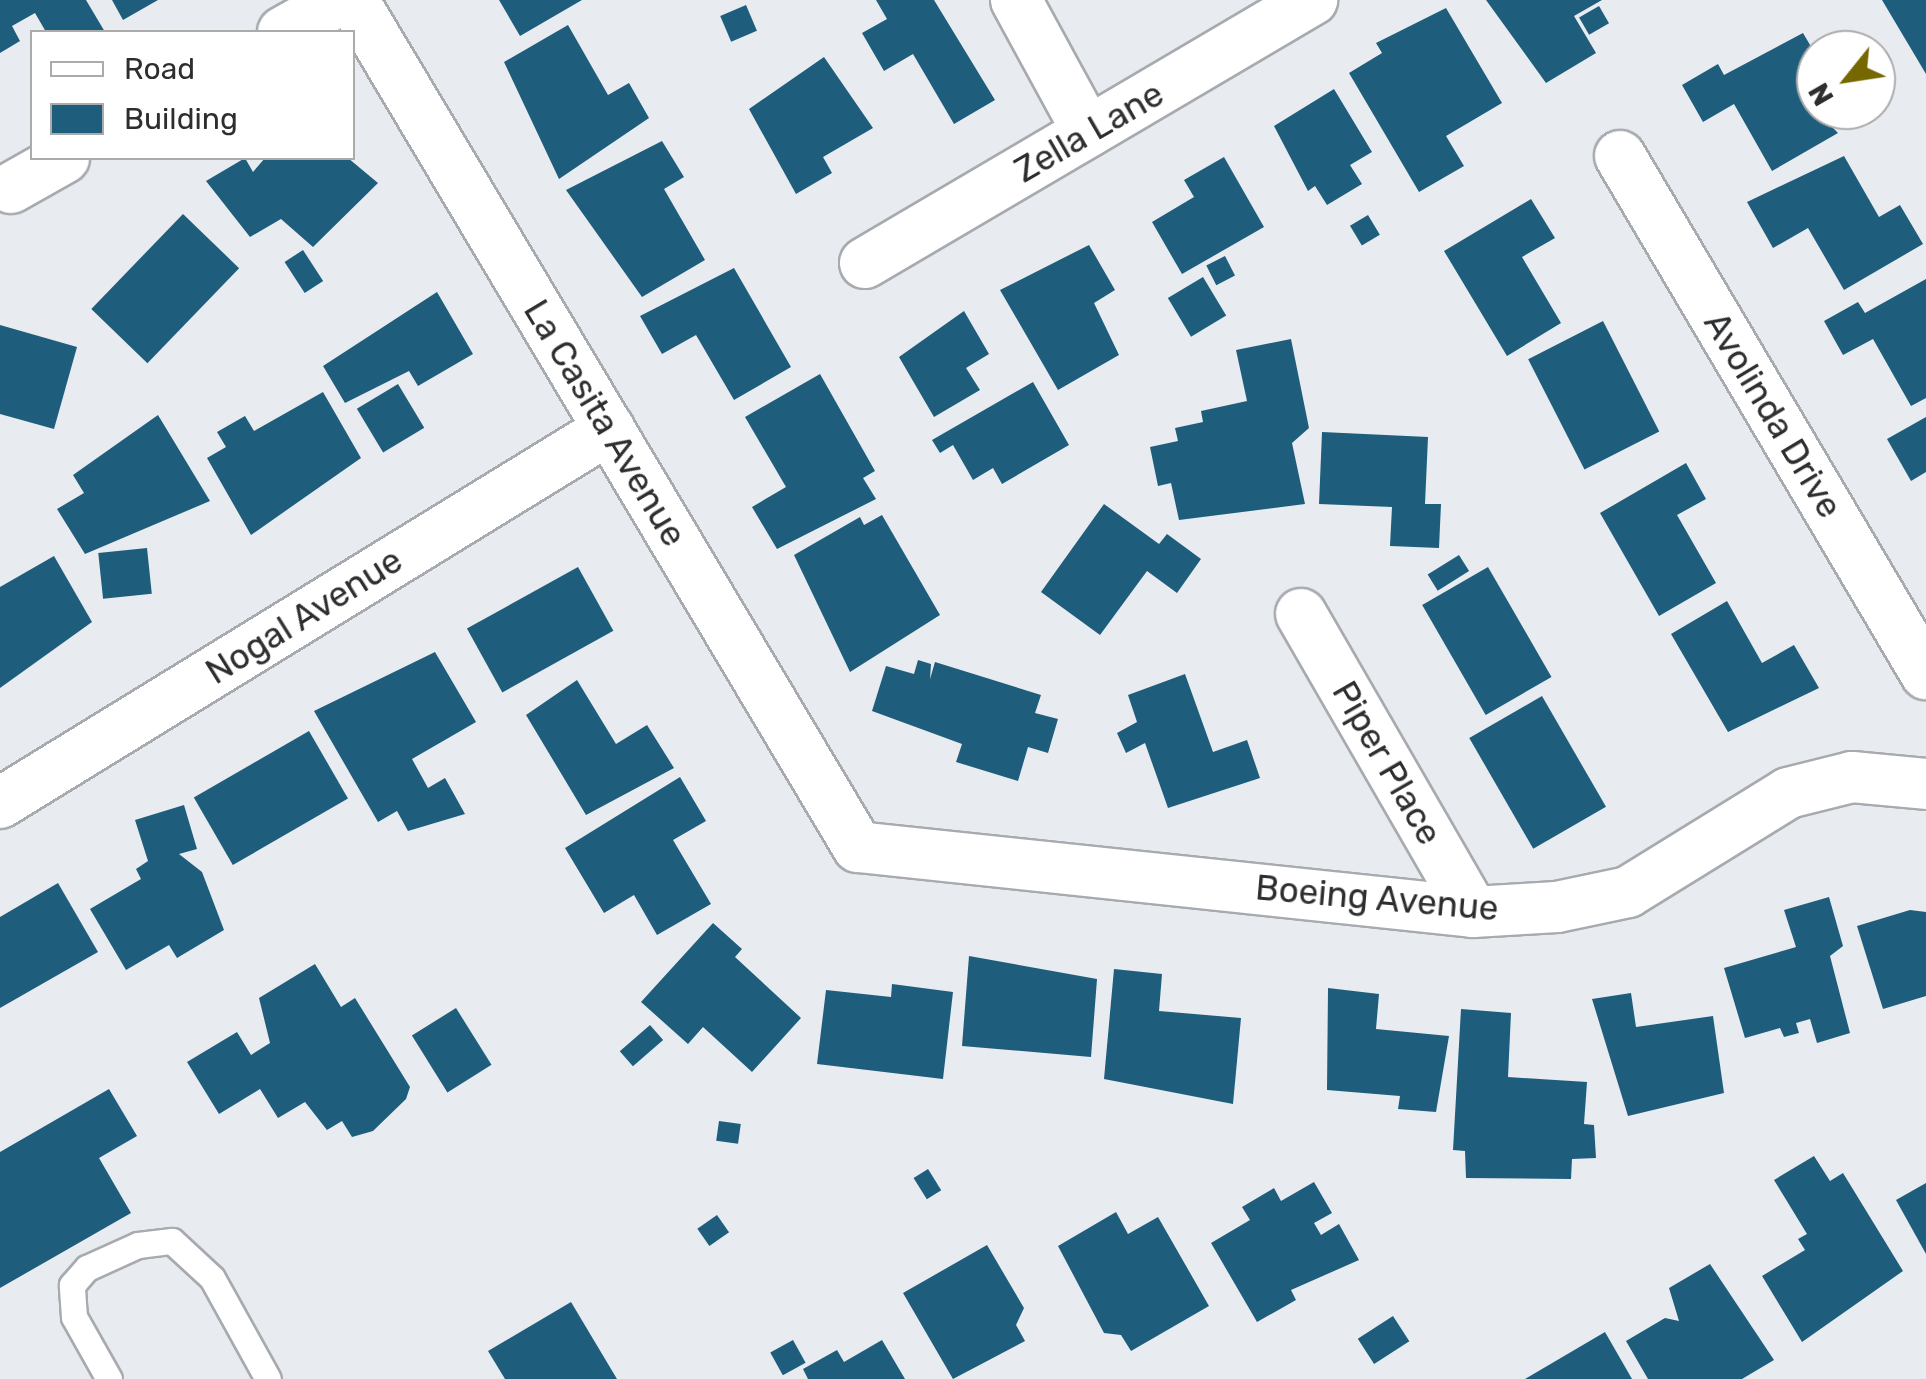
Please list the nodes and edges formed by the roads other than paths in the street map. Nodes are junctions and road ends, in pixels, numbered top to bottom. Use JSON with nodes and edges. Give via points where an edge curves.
{"nodes":[{"id":1,"x":340,"y":0,"type":"edge"},
{"id":2,"x":353,"y":0,"type":"edge"},
{"id":3,"x":1016,"y":0,"type":"edge"},
{"id":4,"x":1312,"y":0,"type":"edge"},
{"id":5,"x":287,"y":30,"type":"edge"},
{"id":6,"x":1088,"y":132,"type":"junction"},
{"id":7,"x":1620,"y":156,"type":"dead end"},
{"id":8,"x":60,"y":160,"type":"edge"},
{"id":9,"x":11,"y":188,"type":"dead end"},
{"id":10,"x":865,"y":263,"type":"dead end"},
{"id":11,"x":608,"y":429,"type":"junction"},
{"id":12,"x":1301,"y":614,"type":"dead end"},
{"id":13,"x":1926,"y":674,"type":"edge"},
{"id":14,"x":1926,"y":784,"type":"edge"},
{"id":15,"x":0,"y":803,"type":"edge"},
{"id":16,"x":858,"y":846,"type":"joint"},
{"id":17,"x":1473,"y":912,"type":"junction"},
{"id":18,"x":109,"y":1379,"type":"edge"},
{"id":19,"x":268,"y":1379,"type":"edge"}],
"edges":[{"from":1,"to":5,"type":"street"},
{"from":2,"to":11,"type":"street","name":"La Casita Avenue"},
{"from":3,"to":6,"type":"street"},
{"from":4,"to":6,"type":"street","name":"Zella Lane"},
{"from":6,"to":10,"type":"street","name":"Zella Lane"},
{"from":7,"to":13,"type":"street","name":"Avolinda Drive"},
{"from":8,"to":9,"type":"street"},
{"from":11,"to":15,"type":"street","name":"Nogal Avenue"},
{"from":11,"to":16,"type":"street","name":"La Casita Avenue"},
{"from":12,"to":17,"type":"street","name":"Piper Place"},
{"from":14,"to":17,"type":"street","name":"Boeing Avenue","via":[[1852,777],[1788,793],[1628,892]]},
{"from":16,"to":17,"type":"street","name":"Boeing Avenue"},
{"from":18,"to":19,"type":"lane","via":[[74,1317],[72,1285],[121,1253],[172,1241],[212,1278]]}]}
